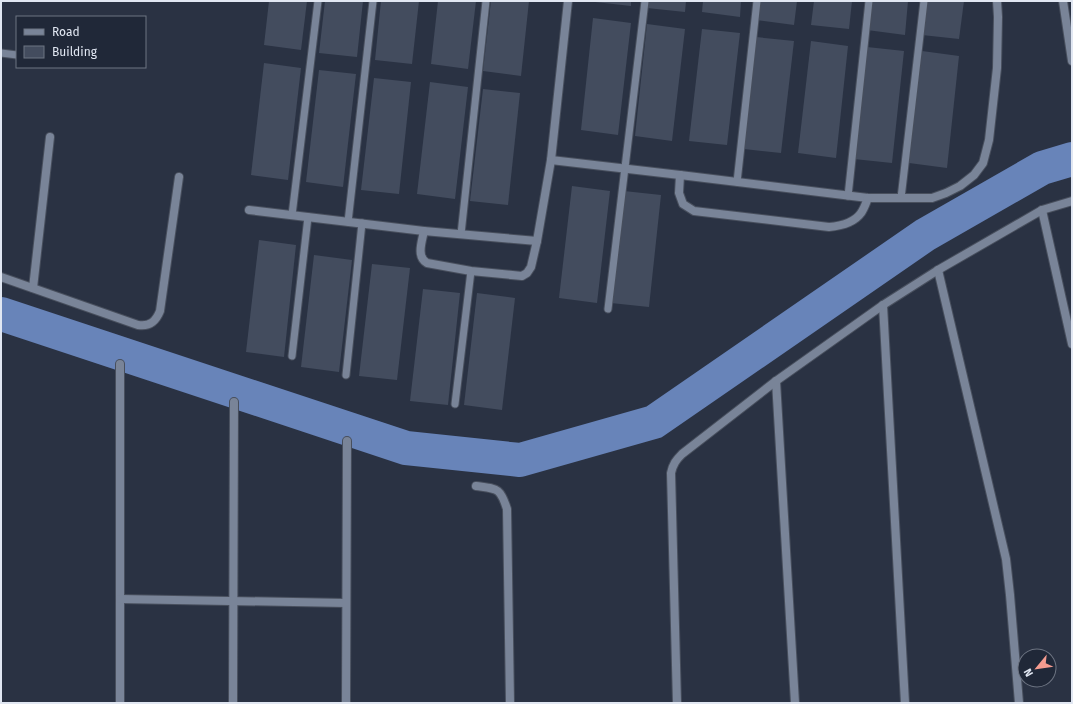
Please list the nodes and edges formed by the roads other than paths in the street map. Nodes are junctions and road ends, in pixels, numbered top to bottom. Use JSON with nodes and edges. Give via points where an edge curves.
{"nodes":[{"id":1,"x":318,"y":1,"type":"edge"},
{"id":2,"x":373,"y":1,"type":"edge"},
{"id":3,"x":486,"y":1,"type":"edge"},
{"id":4,"x":568,"y":1,"type":"edge"},
{"id":5,"x":645,"y":1,"type":"edge"},
{"id":6,"x":757,"y":1,"type":"edge"},
{"id":7,"x":869,"y":1,"type":"edge"},
{"id":8,"x":924,"y":1,"type":"edge"},
{"id":9,"x":997,"y":1,"type":"edge"},
{"id":10,"x":1063,"y":1,"type":"edge"},
{"id":11,"x":1,"y":53,"type":"edge"},
{"id":12,"x":16,"y":55,"type":"edge"},
{"id":13,"x":1072,"y":61,"type":"edge"},
{"id":14,"x":50,"y":137,"type":"dead end"},
{"id":15,"x":551,"y":160,"type":"junction"},
{"id":16,"x":626,"y":169,"type":"junction"},
{"id":17,"x":680,"y":175,"type":"junction"},
{"id":18,"x":180,"y":177,"type":"dead end"},
{"id":19,"x":737,"y":182,"type":"junction"},
{"id":20,"x":848,"y":196,"type":"junction"},
{"id":21,"x":868,"y":198,"type":"junction"},
{"id":22,"x":901,"y":198,"type":"junction"},
{"id":23,"x":1072,"y":201,"type":"edge"},
{"id":24,"x":250,"y":210,"type":"dead end"},
{"id":25,"x":1042,"y":210,"type":"junction"},
{"id":26,"x":292,"y":215,"type":"junction"},
{"id":27,"x":308,"y":217,"type":"junction"},
{"id":28,"x":348,"y":222,"type":"junction"},
{"id":29,"x":362,"y":223,"type":"junction"},
{"id":30,"x":424,"y":231,"type":"junction"},
{"id":31,"x":461,"y":234,"type":"junction"},
{"id":32,"x":537,"y":241,"type":"junction"},
{"id":33,"x":938,"y":270,"type":"junction"},
{"id":34,"x":470,"y":271,"type":"junction"},
{"id":35,"x":1,"y":277,"type":"edge"},
{"id":36,"x":33,"y":288,"type":"junction"},
{"id":37,"x":883,"y":305,"type":"junction"},
{"id":38,"x":608,"y":309,"type":"dead end"},
{"id":39,"x":1072,"y":344,"type":"edge"},
{"id":40,"x":292,"y":356,"type":"dead end"},
{"id":41,"x":120,"y":364,"type":"dead end"},
{"id":42,"x":346,"y":375,"type":"dead end"},
{"id":43,"x":776,"y":381,"type":"junction"},
{"id":44,"x":234,"y":402,"type":"dead end"},
{"id":45,"x":454,"y":404,"type":"dead end"},
{"id":46,"x":347,"y":441,"type":"dead end"},
{"id":47,"x":476,"y":486,"type":"dead end"},
{"id":48,"x":120,"y":599,"type":"junction"},
{"id":49,"x":233,"y":601,"type":"junction"},
{"id":50,"x":346,"y":603,"type":"junction"},
{"id":51,"x":120,"y":703,"type":"edge"},
{"id":52,"x":233,"y":703,"type":"edge"},
{"id":53,"x":346,"y":703,"type":"edge"},
{"id":54,"x":510,"y":703,"type":"edge"},
{"id":55,"x":677,"y":703,"type":"edge"},
{"id":56,"x":795,"y":703,"type":"edge"},
{"id":57,"x":905,"y":703,"type":"edge"},
{"id":58,"x":1019,"y":703,"type":"edge"}],
"edges":[{"from":1,"to":26,"type":"lane"},
{"from":2,"to":28,"type":"lane"},
{"from":3,"to":31,"type":"lane"},
{"from":4,"to":15,"type":"street"},
{"from":5,"to":16,"type":"lane"},
{"from":6,"to":19,"type":"lane"},
{"from":7,"to":20,"type":"lane"},
{"from":8,"to":22,"type":"lane"},
{"from":9,"to":22,"type":"street","via":[[997,68],[989,140],[983,164],[960,186],[946,193],[932,198]]},
{"from":10,"to":13,"type":"street"},
{"from":11,"to":12,"type":"lane"},
{"from":14,"to":36,"type":"street"},
{"from":15,"to":16,"type":"street"},
{"from":15,"to":32,"type":"street"},
{"from":16,"to":17,"type":"street"},
{"from":16,"to":38,"type":"lane"},
{"from":17,"to":19,"type":"street"},
{"from":17,"to":21,"type":"street","via":[[679,193],[683,204],[694,211],[829,228],[855,220],[862,213]]},
{"from":18,"to":36,"type":"street","via":[[160,311],[151,324],[138,325]]},
{"from":19,"to":20,"type":"street"},
{"from":20,"to":21,"type":"street"},
{"from":21,"to":22,"type":"street"},
{"from":23,"to":25,"type":"street"},
{"from":24,"to":26,"type":"street"},
{"from":25,"to":33,"type":"street"},
{"from":25,"to":39,"type":"street"},
{"from":26,"to":27,"type":"street"},
{"from":27,"to":28,"type":"street"},
{"from":27,"to":40,"type":"lane"},
{"from":28,"to":29,"type":"street"},
{"from":29,"to":30,"type":"street"},
{"from":29,"to":42,"type":"lane"},
{"from":30,"to":31,"type":"street"},
{"from":30,"to":34,"type":"street","via":[[420,253],[424,261]]},
{"from":31,"to":32,"type":"street"},
{"from":32,"to":34,"type":"street","via":[[532,267],[522,276]]},
{"from":33,"to":37,"type":"street"},
{"from":33,"to":58,"type":"street","via":[[1006,559]]},
{"from":34,"to":45,"type":"lane"},
{"from":35,"to":36,"type":"street"},
{"from":37,"to":43,"type":"street"},
{"from":37,"to":57,"type":"street"},
{"from":41,"to":48,"type":"street"},
{"from":43,"to":55,"type":"street","via":[[682,454],[672,466]]},
{"from":43,"to":56,"type":"street"},
{"from":44,"to":49,"type":"street"},
{"from":46,"to":50,"type":"street"},
{"from":47,"to":54,"type":"street","via":[[497,489],[504,497],[508,509]]},
{"from":48,"to":49,"type":"street"},
{"from":48,"to":51,"type":"street"},
{"from":49,"to":50,"type":"street"},
{"from":49,"to":52,"type":"street"},
{"from":50,"to":53,"type":"street"}]}
